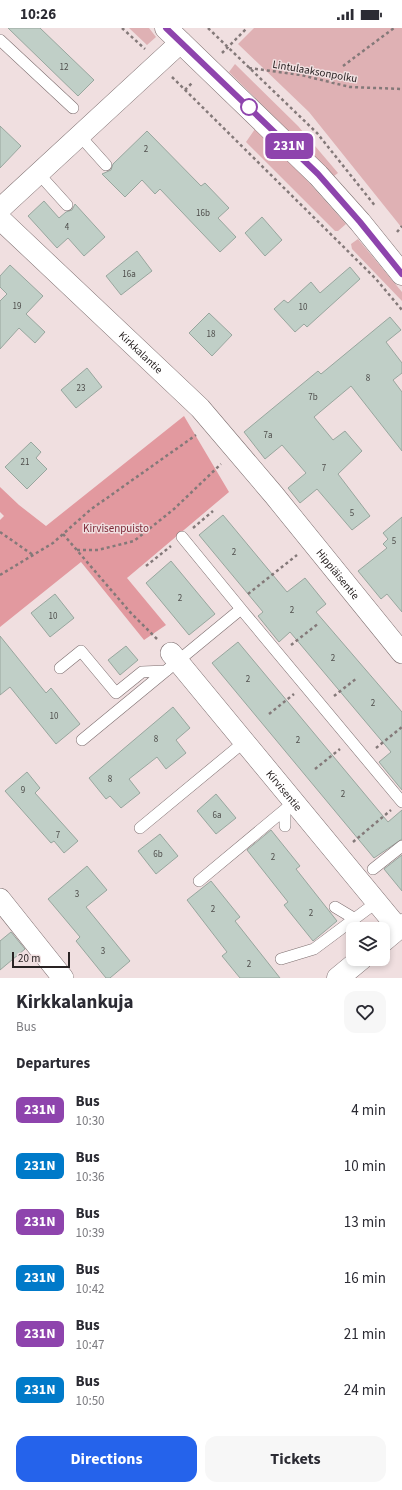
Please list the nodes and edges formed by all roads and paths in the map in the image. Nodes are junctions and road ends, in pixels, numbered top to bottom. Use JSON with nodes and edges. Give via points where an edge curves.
{"nodes":[{"id":1,"x":208,"y":28,"type":"edge"},
{"id":2,"x":247,"y":28,"type":"edge"},
{"id":3,"x":394,"y":28,"type":"edge"},
{"id":4,"x":174,"y":35,"type":"edge"},
{"id":5,"x":0,"y":40,"type":"edge"},
{"id":6,"x":228,"y":48,"type":"junction"},
{"id":7,"x":217,"y":58,"type":"dead end"},
{"id":8,"x":343,"y":66,"type":"dead end"},
{"id":9,"x":248,"y":68,"type":"junction"},
{"id":10,"x":169,"y":74,"type":"dead end"},
{"id":11,"x":196,"y":79,"type":"dead end"},
{"id":12,"x":402,"y":89,"type":"edge"},
{"id":13,"x":185,"y":90,"type":"junction"},
{"id":14,"x":73,"y":108,"type":"dead end"},
{"id":15,"x":80,"y":136,"type":"junction"},
{"id":16,"x":106,"y":165,"type":"dead end"},
{"id":17,"x":38,"y":174,"type":"junction"},
{"id":18,"x":67,"y":205,"type":"dead end"},
{"id":19,"x":377,"y":207,"type":"dead end"},
{"id":20,"x":0,"y":209,"type":"edge"},
{"id":21,"x":0,"y":219,"type":"edge"},
{"id":22,"x":392,"y":226,"type":"dead end"},
{"id":23,"x":402,"y":226,"type":"edge"},
{"id":24,"x":397,"y":232,"type":"junction"},
{"id":25,"x":399,"y":235,"type":"dead end"},
{"id":26,"x":402,"y":274,"type":"edge"},
{"id":27,"x":402,"y":310,"type":"edge"},
{"id":28,"x":213,"y":424,"type":"junction"},
{"id":29,"x":236,"y":450,"type":"junction"},
{"id":30,"x":274,"y":495,"type":"joint"},
{"id":31,"x":213,"y":511,"type":"dead end"},
{"id":32,"x":0,"y":532,"type":"edge"},
{"id":33,"x":63,"y":534,"type":"junction"},
{"id":34,"x":182,"y":537,"type":"junction"},
{"id":35,"x":312,"y":542,"type":"junction"},
{"id":36,"x":77,"y":550,"type":"junction"},
{"id":37,"x":33,"y":555,"type":"junction"},
{"id":38,"x":146,"y":566,"type":"dead end"},
{"id":39,"x":0,"y":575,"type":"edge"},
{"id":40,"x":239,"y":606,"type":"junction"},
{"id":41,"x":319,"y":623,"type":"dead end"},
{"id":42,"x":402,"y":653,"type":"edge"},
{"id":43,"x":280,"y":655,"type":"junction"},
{"id":44,"x":171,"y":662,"type":"junction"},
{"id":45,"x":60,"y":668,"type":"dead end"},
{"id":46,"x":357,"y":678,"type":"dead end"},
{"id":47,"x":304,"y":685,"type":"junction"},
{"id":48,"x":322,"y":706,"type":"junction"},
{"id":49,"x":269,"y":714,"type":"dead end"},
{"id":50,"x":402,"y":727,"type":"edge"},
{"id":51,"x":82,"y":740,"type":"dead end"},
{"id":52,"x":350,"y":740,"type":"junction"},
{"id":53,"x":244,"y":742,"type":"junction"},
{"id":54,"x":364,"y":757,"type":"junction"},
{"id":55,"x":316,"y":769,"type":"dead end"},
{"id":56,"x":402,"y":802,"type":"edge"},
{"id":57,"x":290,"y":806,"type":"junction"},
{"id":58,"x":285,"y":826,"type":"dead end"},
{"id":59,"x":140,"y":828,"type":"dead end"},
{"id":60,"x":402,"y":846,"type":"edge"},
{"id":61,"x":337,"y":854,"type":"junction"},
{"id":62,"x":373,"y":869,"type":"dead end"},
{"id":63,"x":199,"y":881,"type":"dead end"},
{"id":64,"x":0,"y":899,"type":"edge"},
{"id":65,"x":377,"y":902,"type":"junction"},
{"id":66,"x":335,"y":907,"type":"dead end"},
{"id":67,"x":355,"y":919,"type":"junction"},
{"id":68,"x":394,"y":931,"type":"edge"},
{"id":69,"x":281,"y":959,"type":"dead end"},
{"id":70,"x":353,"y":966,"type":"edge"},
{"id":71,"x":63,"y":978,"type":"edge"},
{"id":72,"x":338,"y":978,"type":"edge"}],
"edges":[{"from":1,"to":6,"type":"path"},
{"from":2,"to":6,"type":"path"},
{"from":3,"to":8,"type":"path"},
{"from":4,"to":15,"type":"street"},
{"from":4,"to":26,"type":"street","via":[[318,174]]},
{"from":5,"to":14,"type":"lane"},
{"from":6,"to":7,"type":"path"},
{"from":6,"to":9,"type":"path"},
{"from":9,"to":12,"type":"path","name":"Lintulaaksonpolku","via":[[301,75],[350,87]]},
{"from":9,"to":19,"type":"path","via":[[317,133]]},
{"from":10,"to":13,"type":"path"},
{"from":11,"to":13,"type":"path"},
{"from":13,"to":27,"type":"path","via":[[376,279]]},
{"from":15,"to":16,"type":"lane"},
{"from":15,"to":17,"type":"street"},
{"from":17,"to":18,"type":"lane"},
{"from":17,"to":20,"type":"street"},
{"from":21,"to":28,"type":"street","name":"Kirkkalantie","via":[[200,408]]},
{"from":22,"to":24,"type":"path"},
{"from":23,"to":24,"type":"path"},
{"from":24,"to":25,"type":"path"},
{"from":28,"to":29,"type":"street","name":"Kirkkalantie"},
{"from":28,"to":33,"type":"path","via":[[90,510]]},
{"from":29,"to":30,"type":"street","name":"Kirkkalantie"},
{"from":29,"to":36,"type":"path","via":[[192,492],[134,541],[98,550]]},
{"from":30,"to":35,"type":"street","name":"Hippiäisentie"},
{"from":31,"to":34,"type":"path"},
{"from":32,"to":37,"type":"path"},
{"from":33,"to":36,"type":"path"},
{"from":33,"to":37,"type":"path"},
{"from":34,"to":38,"type":"path"},
{"from":34,"to":40,"type":"lane"},
{"from":35,"to":40,"type":"path"},
{"from":35,"to":42,"type":"street","name":"Hippiäisentie"},
{"from":36,"to":44,"type":"path"},
{"from":37,"to":39,"type":"path"},
{"from":40,"to":43,"type":"lane"},
{"from":40,"to":44,"type":"lane"},
{"from":41,"to":43,"type":"path"},
{"from":43,"to":47,"type":"lane"},
{"from":44,"to":45,"type":"lane","via":[[142,672],[116,693],[81,651]]},
{"from":44,"to":51,"type":"lane"},
{"from":44,"to":53,"type":"street","name":"Kirvisentie"},
{"from":46,"to":48,"type":"path"},
{"from":47,"to":48,"type":"lane"},
{"from":47,"to":49,"type":"path"},
{"from":48,"to":52,"type":"lane"},
{"from":50,"to":54,"type":"path"},
{"from":52,"to":54,"type":"lane"},
{"from":52,"to":55,"type":"path"},
{"from":53,"to":57,"type":"street","name":"Kirvisentie"},
{"from":53,"to":59,"type":"lane"},
{"from":54,"to":56,"type":"lane"},
{"from":56,"to":61,"type":"path"},
{"from":57,"to":58,"type":"lane"},
{"from":57,"to":61,"type":"street","name":"Kirvisentie"},
{"from":57,"to":63,"type":"lane"},
{"from":60,"to":62,"type":"lane"},
{"from":61,"to":65,"type":"street","name":"Kirvisentie"},
{"from":64,"to":71,"type":"street"},
{"from":65,"to":67,"type":"lane"},
{"from":65,"to":68,"type":"street","name":"Kirvisentie"},
{"from":66,"to":67,"type":"lane"},
{"from":67,"to":69,"type":"lane","via":[[314,949]]},
{"from":70,"to":72,"type":"street"}]}
